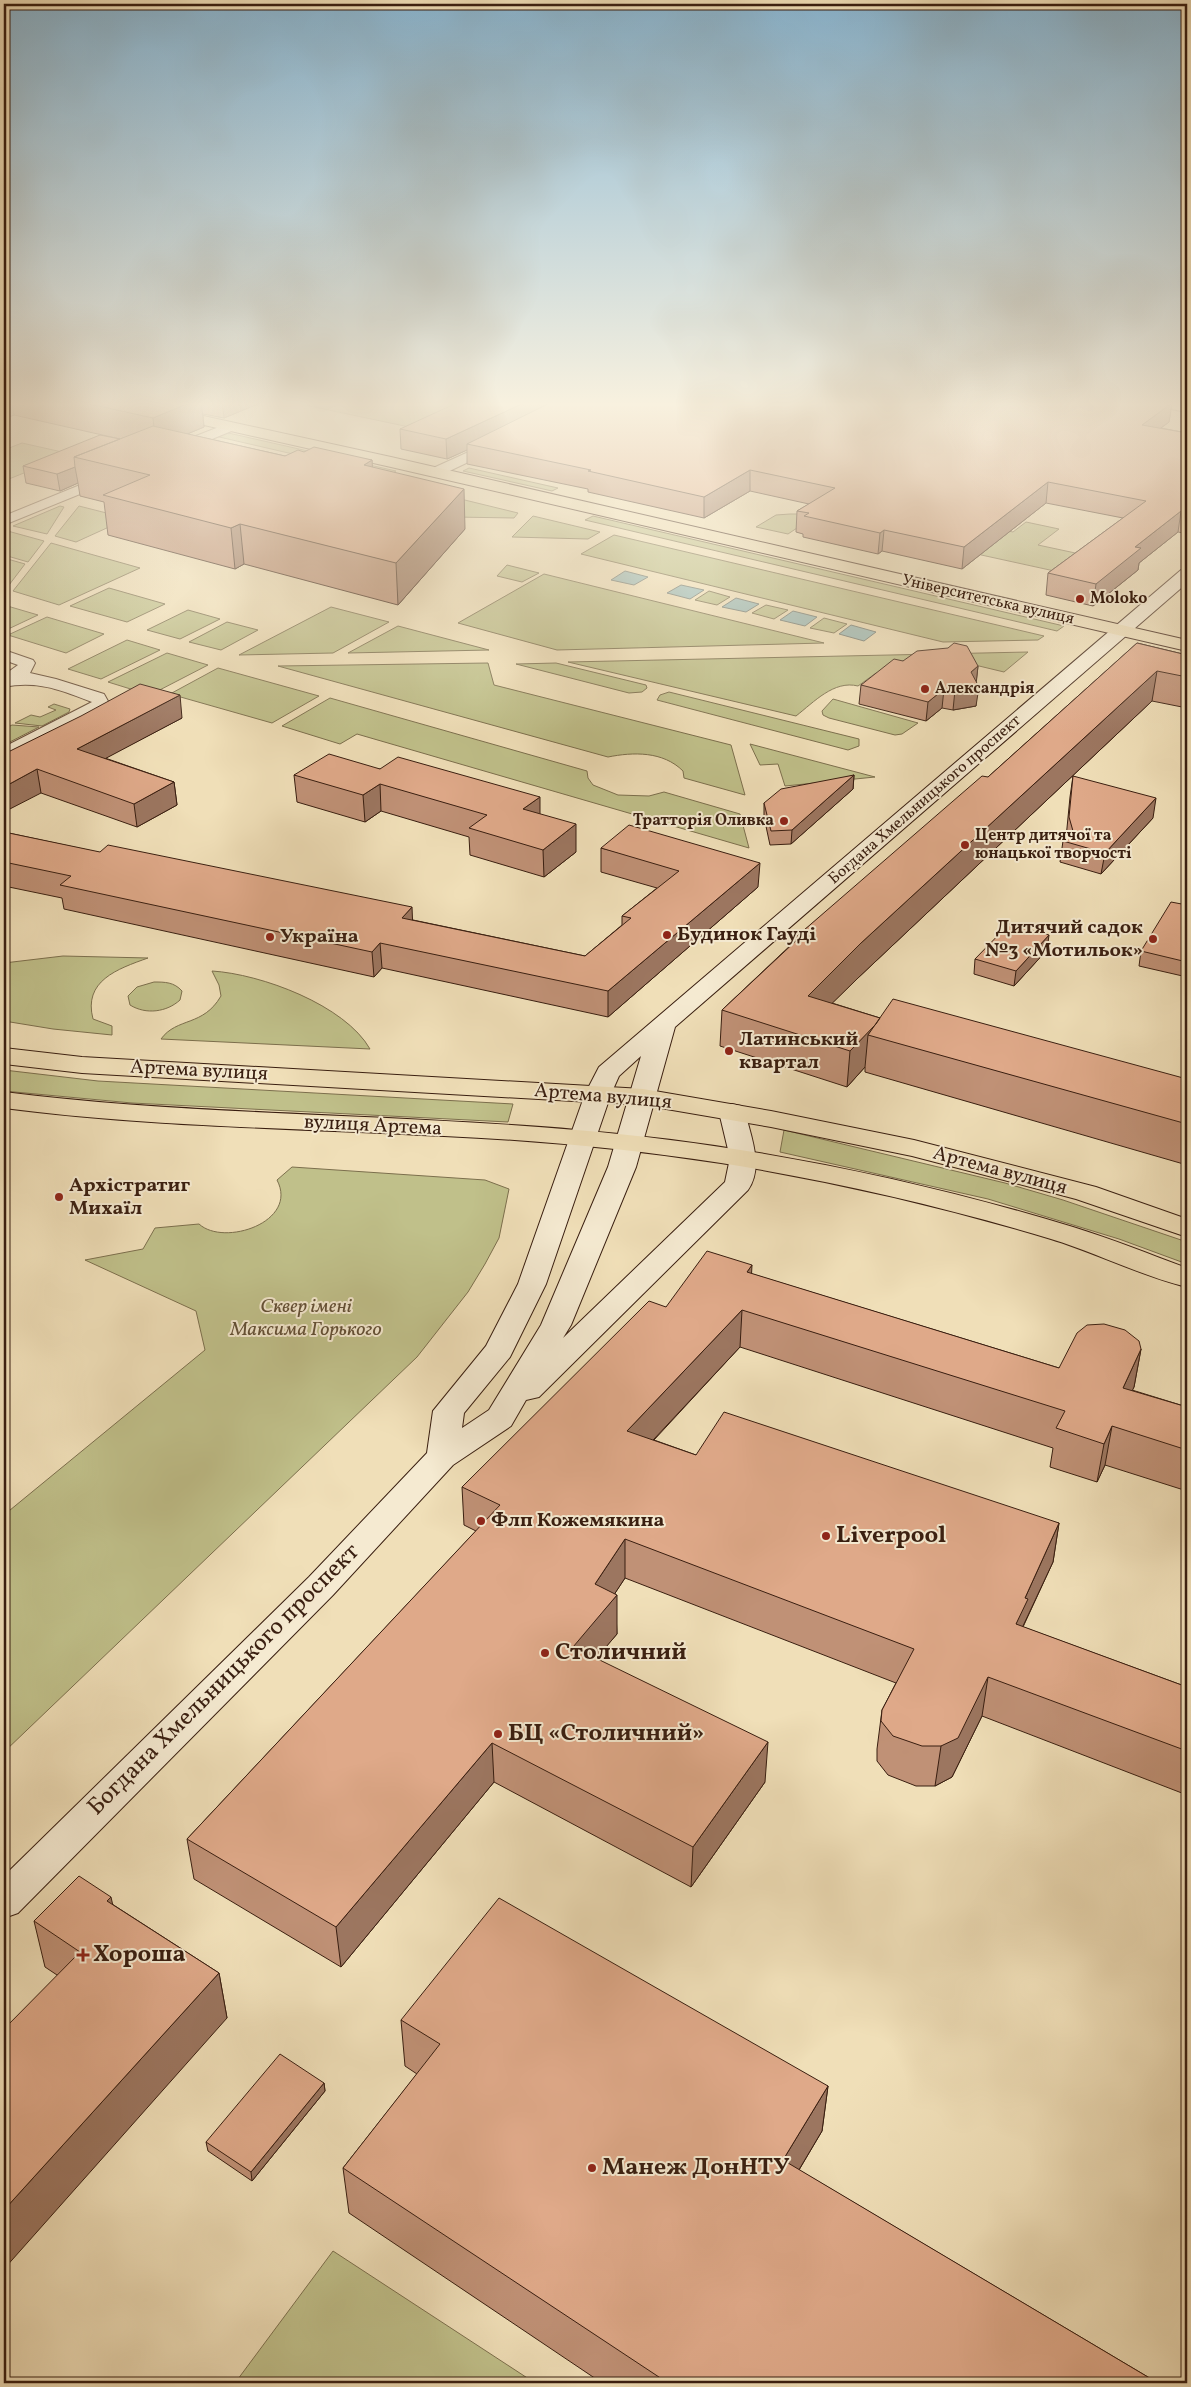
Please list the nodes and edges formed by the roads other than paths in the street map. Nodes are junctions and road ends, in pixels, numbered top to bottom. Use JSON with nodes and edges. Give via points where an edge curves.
{"nodes":[{"id":1,"x":24,"y":512,"type":"edge"},
{"id":2,"x":610,"y":512,"type":"edge"},
{"id":3,"x":4,"y":521,"type":"edge"},
{"id":4,"x":1187,"y":574,"type":"edge"},
{"id":5,"x":1121,"y":631,"type":"junction"},
{"id":6,"x":1187,"y":646,"type":"edge"},
{"id":7,"x":4,"y":655,"type":"edge"},
{"id":8,"x":6,"y":681,"type":"edge"},
{"id":9,"x":4,"y":754,"type":"edge"},
{"id":10,"x":663,"y":1026,"type":"junction"},
{"id":11,"x":4,"y":1056,"type":"edge"},
{"id":12,"x":598,"y":1094,"type":"junction"},
{"id":13,"x":643,"y":1097,"type":"junction"},
{"id":14,"x":4,"y":1100,"type":"edge"},
{"id":15,"x":732,"y":1112,"type":"junction"},
{"id":16,"x":583,"y":1138,"type":"junction"},
{"id":17,"x":629,"y":1143,"type":"junction"},
{"id":18,"x":742,"y":1158,"type":"junction"},
{"id":19,"x":1187,"y":1228,"type":"edge"},
{"id":20,"x":1187,"y":1278,"type":"edge"},
{"id":21,"x":500,"y":1418,"type":"junction"},
{"id":22,"x":442,"y":1457,"type":"junction"},
{"id":23,"x":4,"y":1901,"type":"edge"}],
"edges":[{"from":1,"to":3,"type":"street"},
{"from":2,"to":5,"type":"main road","name":"Університетська вулиця"},
{"from":4,"to":5,"type":"main road","name":"Богдана Хмельницького проспект"},
{"from":5,"to":6,"type":"main road","name":"Університетська вулиця"},
{"from":5,"to":10,"type":"main road","name":"Богдана Хмельницького проспект"},
{"from":7,"to":8,"type":"street","via":[[27,663],[24,670]]},
{"from":8,"to":9,"type":"street","via":[[29,677],[98,698],[101,702]]},
{"from":10,"to":12,"type":"main road","name":"Богдана Хмельницького проспект","via":[[608,1072]]},
{"from":10,"to":13,"type":"main road","name":"Богдана Хмельницького проспект"},
{"from":11,"to":12,"type":"main road","name":"Артема вулиця","via":[[92,1066]]},
{"from":12,"to":13,"type":"main road","name":"Артема вулиця"},
{"from":12,"to":16,"type":"main road","name":"Богдана Хмельницького проспект"},
{"from":13,"to":15,"type":"main road","name":"Артема вулиця"},
{"from":13,"to":17,"type":"main road","name":"Богдана Хмельницького проспект"},
{"from":14,"to":16,"type":"main road","name":"вулиця Артема","via":[[221,1119]]},
{"from":15,"to":18,"type":"main road"},
{"from":15,"to":19,"type":"main road","name":"Артема вулиця","via":[[914,1148],[1086,1193]]},
{"from":16,"to":17,"type":"main road","name":"вулиця Артема"},
{"from":16,"to":22,"type":"main road","name":"Богдана Хмельницького проспект","via":[[532,1284],[499,1350],[449,1412]]},
{"from":17,"to":18,"type":"main road","name":"вулиця Артема"},
{"from":17,"to":21,"type":"main road","name":"Богдана Хмельницького проспект","via":[[556,1325]]},
{"from":18,"to":20,"type":"main road","via":[[899,1190],[1043,1228]]},
{"from":18,"to":21,"type":"main road","via":[[738,1184]]},
{"from":21,"to":22,"type":"main road","name":"Богдана Хмельницького проспект"},
{"from":22,"to":23,"type":"main road","name":"Богдана Хмельницького проспект","via":[[321,1586]]}]}
